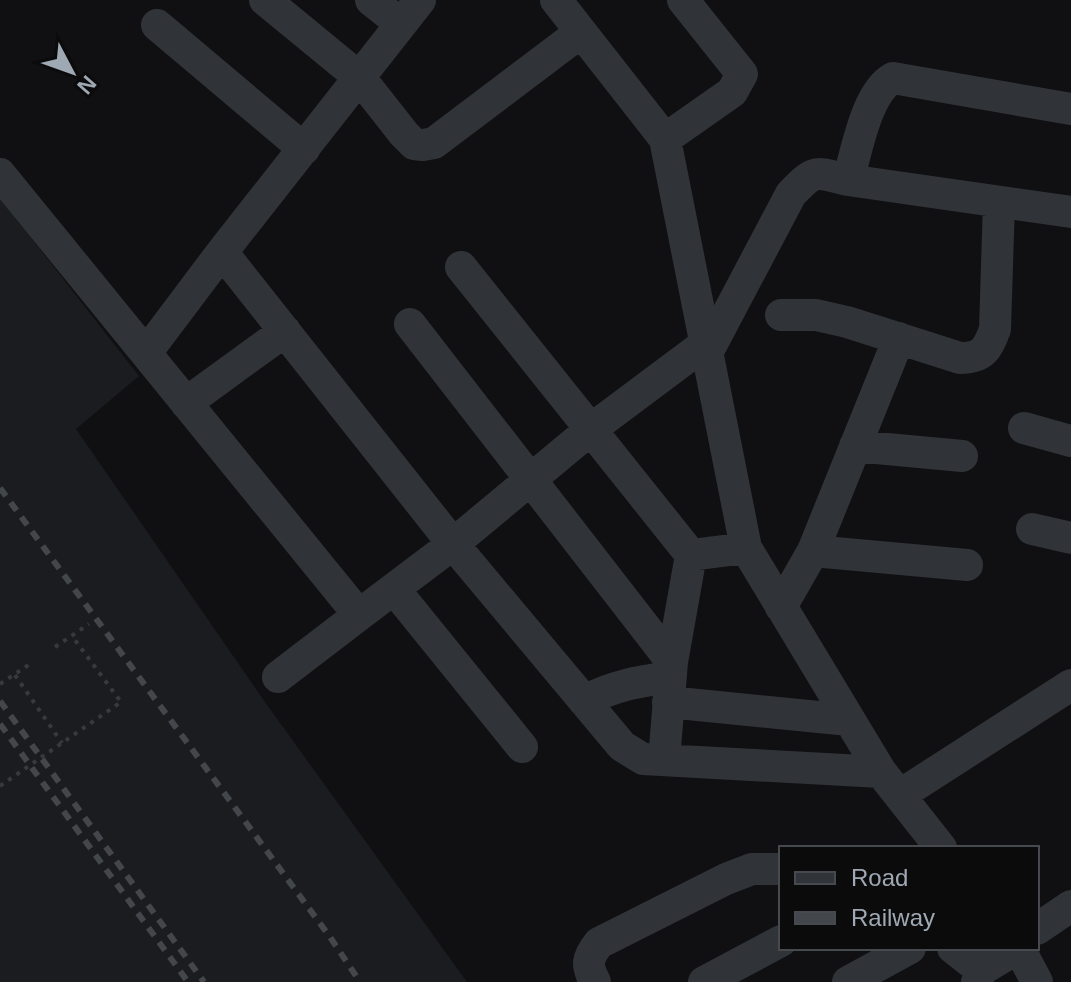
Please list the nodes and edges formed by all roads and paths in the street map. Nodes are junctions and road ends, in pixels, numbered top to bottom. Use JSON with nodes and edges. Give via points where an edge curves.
{"nodes":[{"id":1,"x":265,"y":0,"type":"edge"},
{"id":2,"x":371,"y":0,"type":"edge"},
{"id":3,"x":556,"y":0,"type":"edge"},
{"id":4,"x":683,"y":0,"type":"edge"},
{"id":5,"x":411,"y":12,"type":"edge"},
{"id":6,"x":157,"y":25,"type":"dead end"},
{"id":7,"x":581,"y":32,"type":"junction"},
{"id":8,"x":360,"y":78,"type":"junction"},
{"id":9,"x":1071,"y":109,"type":"edge"},
{"id":10,"x":665,"y":139,"type":"junction"},
{"id":11,"x":304,"y":149,"type":"junction"},
{"id":12,"x":0,"y":174,"type":"edge"},
{"id":13,"x":848,"y":180,"type":"junction"},
{"id":14,"x":999,"y":202,"type":"junction"},
{"id":15,"x":1071,"y":212,"type":"edge"},
{"id":16,"x":222,"y":252,"type":"junction"},
{"id":17,"x":461,"y":267,"type":"dead end"},
{"id":18,"x":781,"y":315,"type":"dead end"},
{"id":19,"x":410,"y":324,"type":"dead end"},
{"id":20,"x":285,"y":331,"type":"junction"},
{"id":21,"x":899,"y":338,"type":"junction"},
{"id":22,"x":706,"y":348,"type":"junction"},
{"id":23,"x":146,"y":353,"type":"junction"},
{"id":24,"x":186,"y":403,"type":"junction"},
{"id":25,"x":1024,"y":428,"type":"dead end"},
{"id":26,"x":590,"y":430,"type":"junction"},
{"id":27,"x":1071,"y":441,"type":"edge"},
{"id":28,"x":855,"y":446,"type":"junction"},
{"id":29,"x":962,"y":456,"type":"dead end"},
{"id":30,"x":530,"y":480,"type":"junction"},
{"id":31,"x":1032,"y":529,"type":"dead end"},
{"id":32,"x":1071,"y":538,"type":"edge"},
{"id":33,"x":453,"y":544,"type":"junction"},
{"id":34,"x":746,"y":548,"type":"junction"},
{"id":35,"x":813,"y":551,"type":"junction"},
{"id":36,"x":691,"y":555,"type":"junction"},
{"id":37,"x":967,"y":565,"type":"dead end"},
{"id":38,"x":394,"y":589,"type":"junction"},
{"id":39,"x":781,"y":607,"type":"junction"},
{"id":40,"x":359,"y":615,"type":"junction"},
{"id":41,"x":89,"y":624,"type":"dead end"},
{"id":42,"x":72,"y":636,"type":"junction"},
{"id":43,"x":55,"y":647,"type":"dead end"},
{"id":44,"x":30,"y":664,"type":"dead end"},
{"id":45,"x":15,"y":675,"type":"junction"},
{"id":46,"x":278,"y":677,"type":"dead end"},
{"id":47,"x":670,"y":681,"type":"junction"},
{"id":48,"x":0,"y":684,"type":"edge"},
{"id":49,"x":1071,"y":685,"type":"edge"},
{"id":50,"x":584,"y":701,"type":"junction"},
{"id":51,"x":849,"y":720,"type":"junction"},
{"id":52,"x":62,"y":743,"type":"junction"},
{"id":53,"x":522,"y":747,"type":"dead end"},
{"id":54,"x":664,"y":760,"type":"junction"},
{"id":55,"x":890,"y":784,"type":"junction"},
{"id":56,"x":0,"y":786,"type":"edge"},
{"id":57,"x":939,"y":846,"type":"edge"},
{"id":58,"x":779,"y":869,"type":"edge"},
{"id":59,"x":1071,"y":906,"type":"edge"},
{"id":60,"x":1039,"y":928,"type":"edge"},
{"id":61,"x":779,"y":942,"type":"edge"},
{"id":62,"x":906,"y":950,"type":"edge"},
{"id":63,"x":955,"y":950,"type":"edge"},
{"id":64,"x":1016,"y":950,"type":"edge"},
{"id":65,"x":1020,"y":950,"type":"edge"},
{"id":66,"x":979,"y":976,"type":"edge"},
{"id":67,"x":722,"y":978,"type":"edge"},
{"id":68,"x":595,"y":982,"type":"edge"},
{"id":69,"x":848,"y":982,"type":"edge"},
{"id":70,"x":1037,"y":982,"type":"edge"}],
"edges":[{"from":1,"to":8,"type":"street"},
{"from":2,"to":5,"type":"street"},
{"from":3,"to":7,"type":"street"},
{"from":4,"to":10,"type":"street","via":[[742,74],[732,92]]},
{"from":5,"to":8,"type":"street"},
{"from":6,"to":11,"type":"street"},
{"from":7,"to":8,"type":"street","via":[[434,143],[414,144]]},
{"from":7,"to":10,"type":"street"},
{"from":8,"to":11,"type":"street"},
{"from":9,"to":13,"type":"street","via":[[893,78],[871,102]]},
{"from":10,"to":22,"type":"street"},
{"from":11,"to":16,"type":"street"},
{"from":12,"to":23,"type":"street"},
{"from":13,"to":14,"type":"street"},
{"from":13,"to":22,"type":"street","via":[[818,173],[791,194]]},
{"from":14,"to":15,"type":"street"},
{"from":14,"to":21,"type":"street","via":[[995,329],[990,344],[972,358],[960,358]]},
{"from":16,"to":20,"type":"street"},
{"from":16,"to":23,"type":"street"},
{"from":17,"to":26,"type":"street"},
{"from":18,"to":21,"type":"street","via":[[816,315]]},
{"from":19,"to":30,"type":"street"},
{"from":20,"to":24,"type":"street"},
{"from":20,"to":33,"type":"street"},
{"from":21,"to":28,"type":"street"},
{"from":22,"to":26,"type":"street"},
{"from":22,"to":34,"type":"street"},
{"from":23,"to":24,"type":"street"},
{"from":24,"to":40,"type":"street"},
{"from":25,"to":27,"type":"street"},
{"from":26,"to":30,"type":"street"},
{"from":26,"to":36,"type":"street"},
{"from":28,"to":29,"type":"street"},
{"from":28,"to":35,"type":"street"},
{"from":30,"to":33,"type":"street"},
{"from":30,"to":47,"type":"street"},
{"from":31,"to":32,"type":"street"},
{"from":33,"to":38,"type":"street"},
{"from":33,"to":50,"type":"street"},
{"from":34,"to":36,"type":"street"},
{"from":34,"to":39,"type":"street"},
{"from":35,"to":37,"type":"street"},
{"from":35,"to":39,"type":"street"},
{"from":36,"to":47,"type":"street"},
{"from":38,"to":40,"type":"street"},
{"from":38,"to":53,"type":"street"},
{"from":39,"to":51,"type":"street"},
{"from":40,"to":46,"type":"street"},
{"from":41,"to":42,"type":"path"},
{"from":42,"to":43,"type":"path"},
{"from":42,"to":52,"type":"path","via":[[121,702]]},
{"from":44,"to":45,"type":"path"},
{"from":45,"to":48,"type":"path"},
{"from":45,"to":52,"type":"path"},
{"from":47,"to":50,"type":"street","via":[[624,684]]},
{"from":47,"to":51,"type":"street"},
{"from":47,"to":54,"type":"street"},
{"from":49,"to":55,"type":"street"},
{"from":50,"to":54,"type":"street","via":[[622,746],[643,759]]},
{"from":51,"to":55,"type":"street"},
{"from":52,"to":56,"type":"path"},
{"from":54,"to":55,"type":"street"},
{"from":55,"to":57,"type":"street"},
{"from":58,"to":68,"type":"street","via":[[752,869],[726,879],[599,943],[590,955]]},
{"from":59,"to":60,"type":"street"},
{"from":61,"to":67,"type":"street"},
{"from":62,"to":69,"type":"street"},
{"from":63,"to":66,"type":"street"},
{"from":64,"to":66,"type":"street"},
{"from":65,"to":70,"type":"street"}]}
